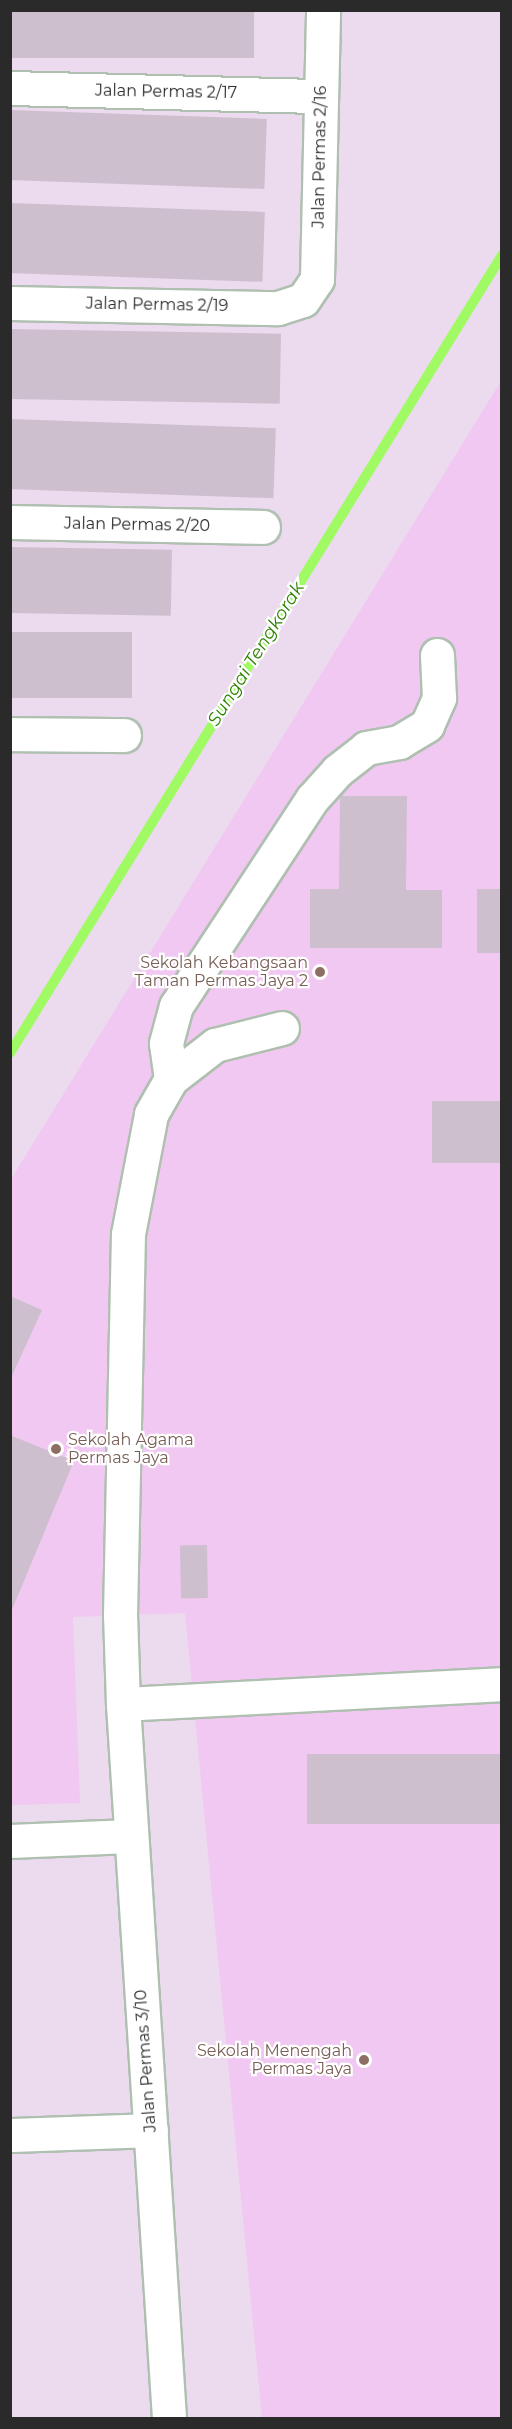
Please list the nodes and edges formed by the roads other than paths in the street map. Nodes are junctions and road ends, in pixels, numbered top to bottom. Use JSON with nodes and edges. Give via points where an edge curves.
{"nodes":[{"id":1,"x":323,"y":10,"type":"edge"},
{"id":2,"x":10,"y":88,"type":"edge"},
{"id":3,"x":321,"y":96,"type":"junction"},
{"id":4,"x":303,"y":300,"type":"joint"},
{"id":5,"x":10,"y":303,"type":"edge"},
{"id":6,"x":10,"y":522,"type":"edge"},
{"id":7,"x":263,"y":528,"type":"dead end"},
{"id":8,"x":437,"y":656,"type":"dead end"},
{"id":9,"x":10,"y":734,"type":"edge"},
{"id":10,"x":124,"y":735,"type":"dead end"},
{"id":11,"x":282,"y":1028,"type":"dead end"},
{"id":12,"x":171,"y":1079,"type":"junction"},
{"id":13,"x":501,"y":1684,"type":"edge"},
{"id":14,"x":123,"y":1704,"type":"junction"},
{"id":15,"x":131,"y":1836,"type":"junction"},
{"id":16,"x":10,"y":1840,"type":"edge"},
{"id":17,"x":151,"y":2130,"type":"junction"},
{"id":18,"x":10,"y":2135,"type":"edge"},
{"id":19,"x":169,"y":2418,"type":"edge"}],
"edges":[{"from":1,"to":3,"type":"street","name":"Jalan Permas 2/16"},
{"from":2,"to":3,"type":"street","name":"Jalan Permas 2/17"},
{"from":3,"to":4,"type":"street","name":"Jalan Permas 2/16","via":[[317,279]]},
{"from":4,"to":5,"type":"street","name":"Jalan Permas 2/19","via":[[278,308]]},
{"from":6,"to":7,"type":"street","name":"Jalan Permas 2/20"},
{"from":8,"to":12,"type":"street","via":[[439,698],[427,725],[399,742],[366,748],[318,792],[176,1006],[166,1044]]},
{"from":9,"to":10,"type":"street"},
{"from":11,"to":12,"type":"street","via":[[215,1045]]},
{"from":12,"to":14,"type":"street","name":"Jalan Permas 3/10","via":[[151,1114],[128,1234],[120,1615]]},
{"from":13,"to":14,"type":"street"},
{"from":14,"to":15,"type":"street","name":"Jalan Permas 3/10"},
{"from":15,"to":16,"type":"street"},
{"from":15,"to":17,"type":"street","name":"Jalan Permas 3/10"},
{"from":17,"to":18,"type":"street"},
{"from":17,"to":19,"type":"street","name":"Jalan Permas 3/10"}]}
